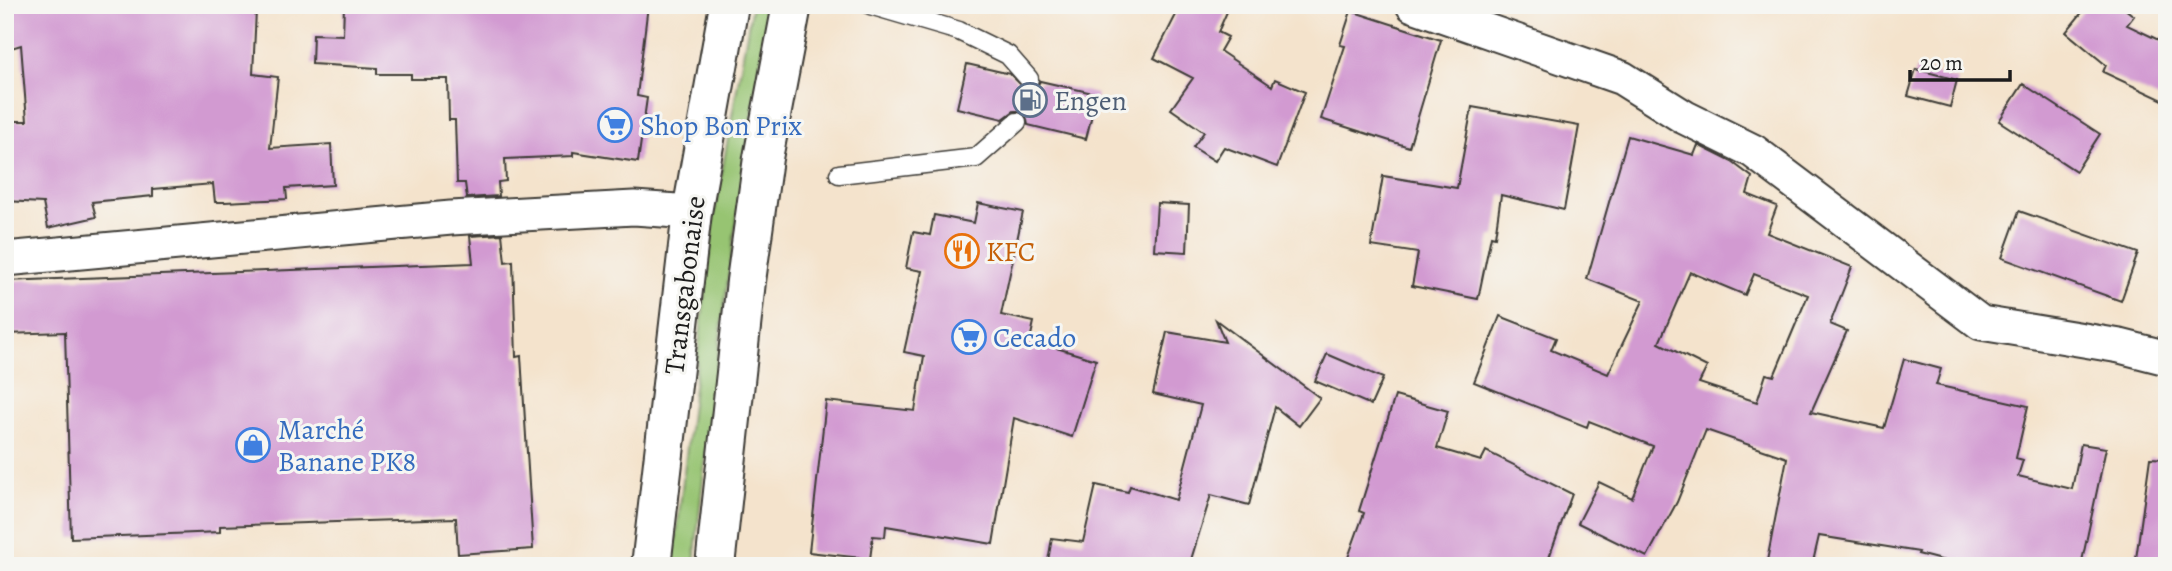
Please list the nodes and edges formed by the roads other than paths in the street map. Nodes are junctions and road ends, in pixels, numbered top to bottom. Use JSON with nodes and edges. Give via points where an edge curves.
{"nodes":[{"id":1,"x":729,"y":5,"type":"edge"},
{"id":2,"x":792,"y":5,"type":"edge"},
{"id":3,"x":870,"y":5,"type":"edge"},
{"id":4,"x":1413,"y":5,"type":"edge"},
{"id":5,"x":1029,"y":79,"type":"dead end"},
{"id":6,"x":1017,"y":122,"type":"dead end"},
{"id":7,"x":839,"y":174,"type":"dead end"},
{"id":8,"x":692,"y":212,"type":"junction"},
{"id":9,"x":5,"y":259,"type":"edge"},
{"id":10,"x":2167,"y":358,"type":"edge"},
{"id":11,"x":651,"y":566,"type":"edge"},
{"id":12,"x":715,"y":566,"type":"edge"}],
"edges":[{"from":1,"to":8,"type":"highway","name":"Transgabonaise"},
{"from":2,"to":12,"type":"highway","via":[[763,158]]},
{"from":3,"to":5,"type":"lane","via":[[959,30],[1008,55]]},
{"from":4,"to":10,"type":"street","via":[[1622,78],[1684,117],[1753,151],[1981,323]]},
{"from":6,"to":7,"type":"lane","via":[[976,158]]},
{"from":8,"to":9,"type":"street","via":[[634,208],[451,218]]},
{"from":8,"to":11,"type":"highway","name":"Transgabonaise"}]}
